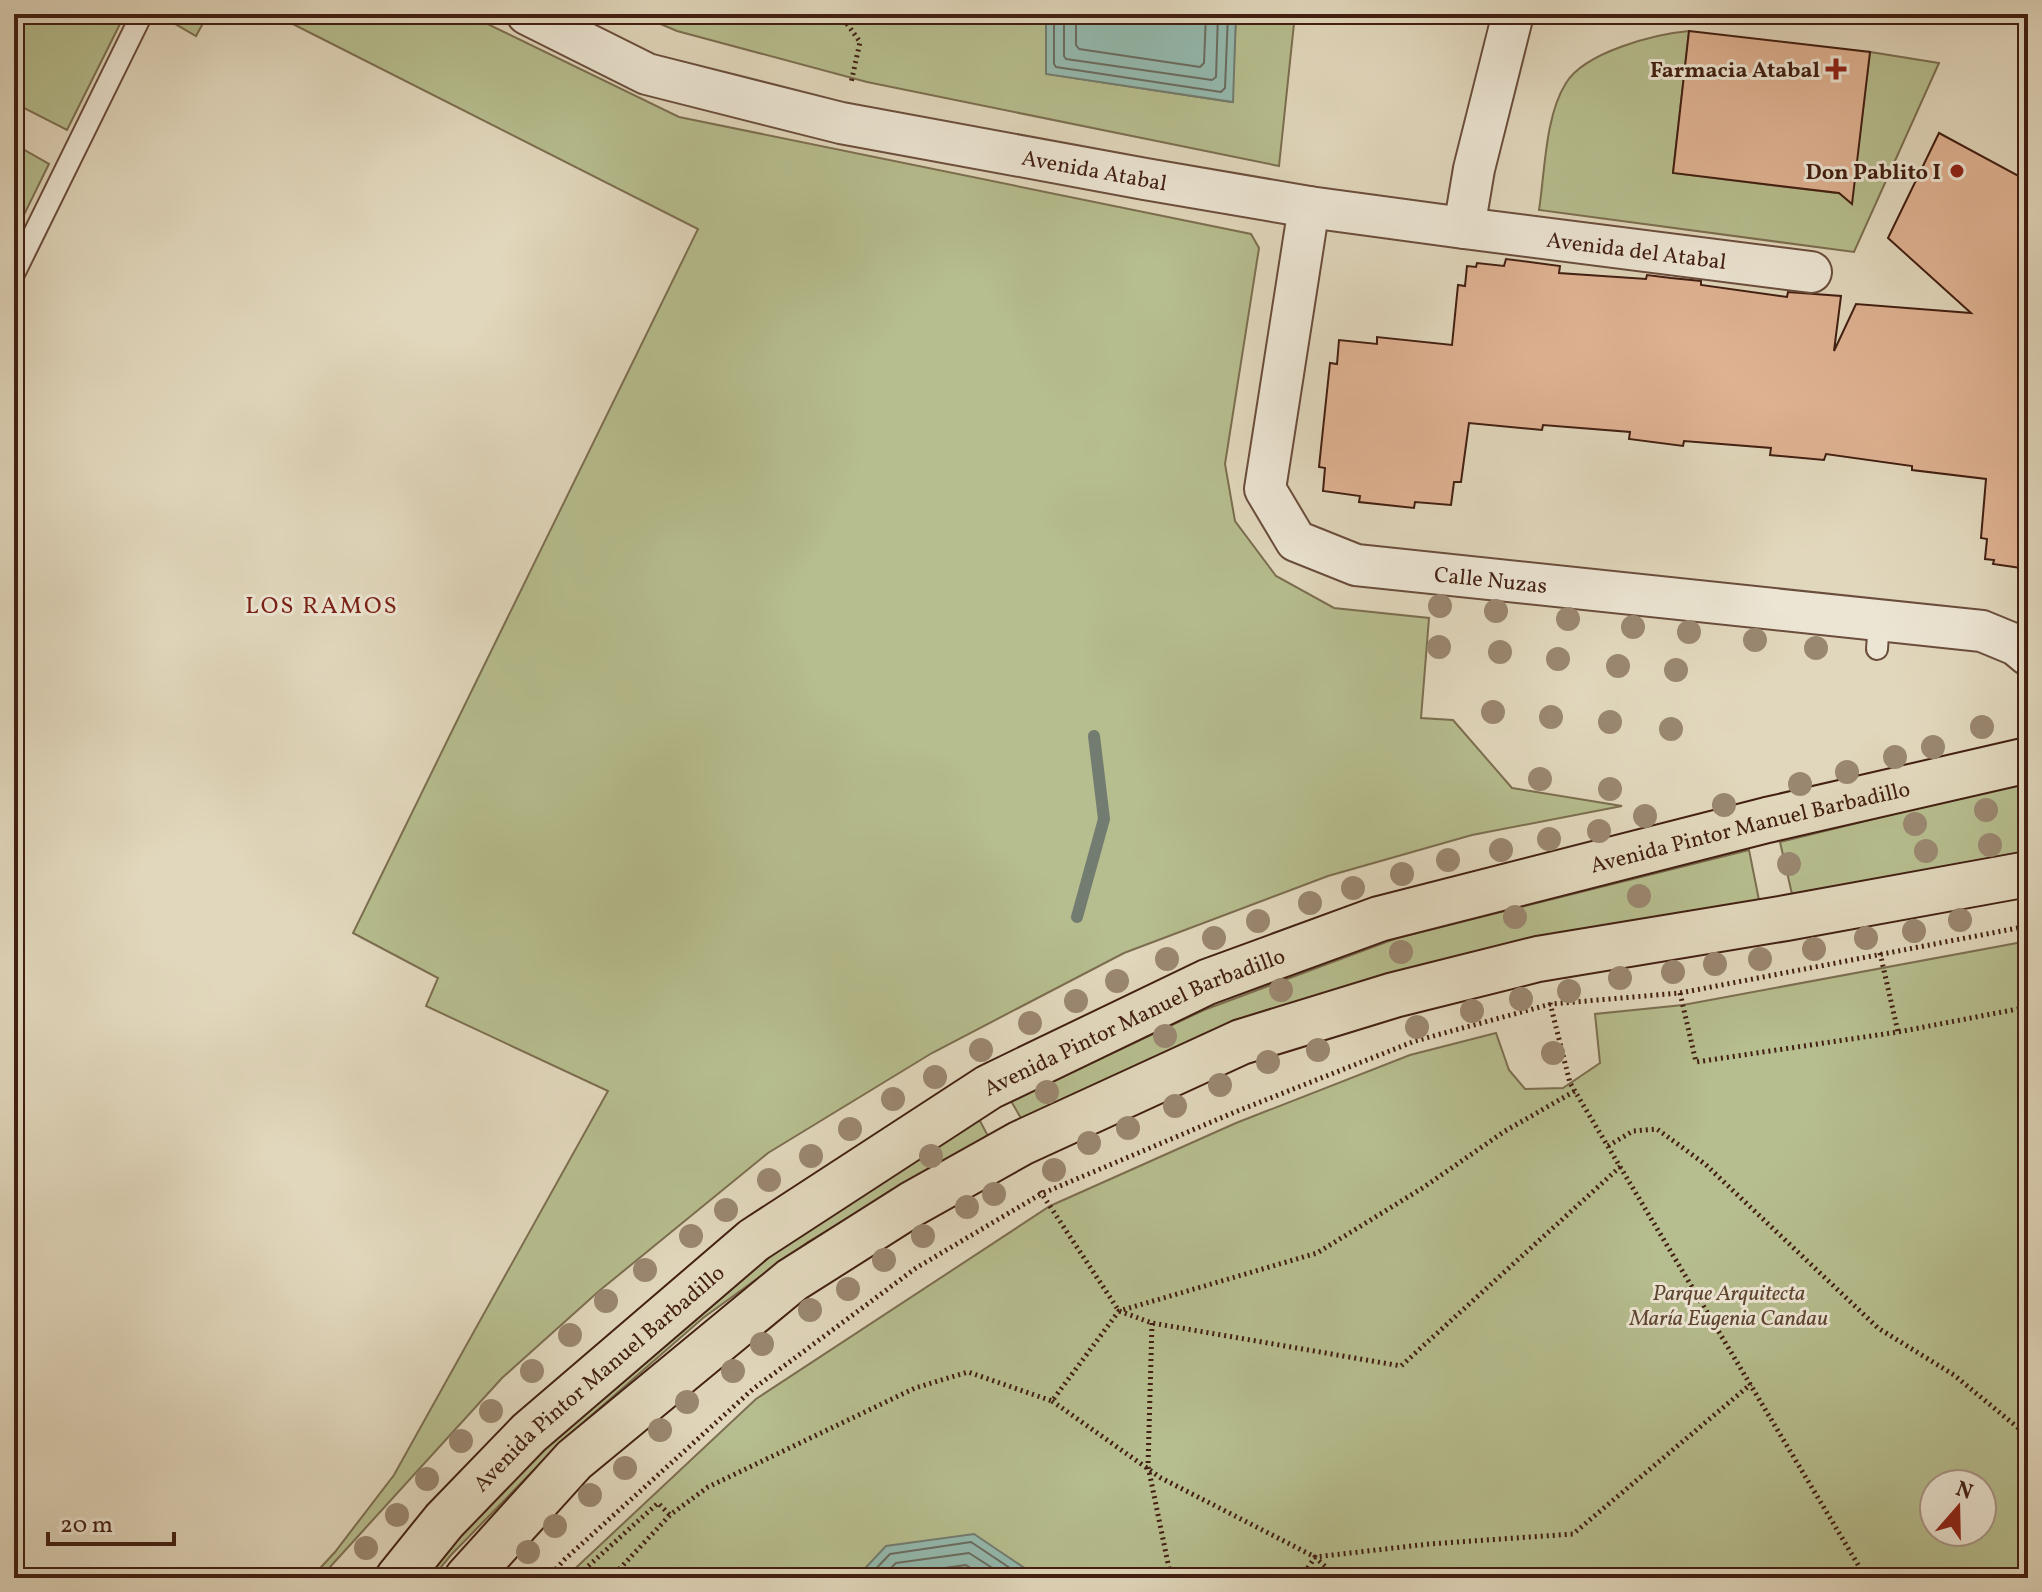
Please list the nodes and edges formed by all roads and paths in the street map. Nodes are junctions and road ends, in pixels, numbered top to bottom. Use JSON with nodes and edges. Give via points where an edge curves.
{"nodes":[{"id":1,"x":142,"y":14,"type":"edge"},
{"id":2,"x":527,"y":14,"type":"edge"},
{"id":3,"x":731,"y":14,"type":"edge"},
{"id":4,"x":815,"y":14,"type":"edge"},
{"id":5,"x":840,"y":14,"type":"edge"},
{"id":6,"x":1513,"y":14,"type":"edge"},
{"id":7,"x":841,"y":123,"type":"junction"},
{"id":8,"x":1309,"y":207,"type":"junction"},
{"id":9,"x":1464,"y":228,"type":"junction"},
{"id":10,"x":14,"y":274,"type":"edge"},
{"id":11,"x":1813,"y":282,"type":"dead end"},
{"id":12,"x":2028,"y":655,"type":"edge"},
{"id":13,"x":2028,"y":760,"type":"edge"},
{"id":14,"x":2028,"y":874,"type":"edge"},
{"id":15,"x":2028,"y":926,"type":"edge"},
{"id":16,"x":1880,"y":953,"type":"junction"},
{"id":17,"x":1538,"y":959,"type":"junction"},
{"id":18,"x":1680,"y":993,"type":"junction"},
{"id":19,"x":1551,"y":1004,"type":"junction"},
{"id":20,"x":2028,"y":1007,"type":"edge"},
{"id":21,"x":1898,"y":1032,"type":"junction"},
{"id":22,"x":1575,"y":1091,"type":"junction"},
{"id":23,"x":1021,"y":1143,"type":"junction"},
{"id":24,"x":1608,"y":1146,"type":"junction"},
{"id":25,"x":1621,"y":1166,"type":"junction"},
{"id":26,"x":1041,"y":1194,"type":"junction"},
{"id":27,"x":1119,"y":1311,"type":"junction"},
{"id":28,"x":1152,"y":1323,"type":"junction"},
{"id":29,"x":1751,"y":1384,"type":"junction"},
{"id":30,"x":1052,"y":1401,"type":"junction"},
{"id":31,"x":2028,"y":1436,"type":"edge"},
{"id":32,"x":1148,"y":1466,"type":"junction"},
{"id":33,"x":670,"y":1515,"type":"junction"},
{"id":34,"x":1315,"y":1557,"type":"junction"},
{"id":35,"x":398,"y":1578,"type":"edge"},
{"id":36,"x":467,"y":1578,"type":"edge"},
{"id":37,"x":548,"y":1578,"type":"edge"},
{"id":38,"x":575,"y":1578,"type":"edge"},
{"id":39,"x":611,"y":1578,"type":"edge"},
{"id":40,"x":1171,"y":1578,"type":"edge"},
{"id":41,"x":1301,"y":1578,"type":"edge"},
{"id":42,"x":1338,"y":1578,"type":"edge"},
{"id":43,"x":1866,"y":1578,"type":"edge"}],
"edges":[{"from":1,"to":10,"type":"lane"},
{"from":2,"to":7,"type":"street","name":"Avenida Atabal","via":[[647,74]]},
{"from":3,"to":4,"type":"path"},
{"from":5,"to":7,"type":"path","via":[[860,42]]},
{"from":6,"to":9,"type":"street"},
{"from":7,"to":8,"type":"street","name":"Avenida Atabal"},
{"from":8,"to":9,"type":"street","name":"Avenida Atabal"},
{"from":8,"to":12,"type":"street","name":"Calle Nuzas","via":[[1265,489],[1296,541],[1356,565],[1878,635],[1982,631]]},
{"from":9,"to":11,"type":"street","name":"Avenida del Atabal"},
{"from":13,"to":35,"type":"main road","name":"Avenida Pintor Manuel Barbadillo","via":[[1379,919],[1207,982],[989,1087],[754,1240],[529,1433],[444,1521]]},
{"from":14,"to":17,"type":"main road","name":"Avenida Pintor Manuel Barbadillo"},
{"from":15,"to":16,"type":"path"},
{"from":16,"to":18,"type":"path"},
{"from":16,"to":21,"type":"path"},
{"from":17,"to":19,"type":"path"},
{"from":17,"to":23,"type":"main road","name":"Avenida Pintor Manuel Barbadillo","via":[[1394,995],[1241,1042]]},
{"from":18,"to":19,"type":"path"},
{"from":18,"to":21,"type":"path","via":[[1696,1062]]},
{"from":19,"to":22,"type":"path"},
{"from":19,"to":26,"type":"path","via":[[1415,1041]]},
{"from":20,"to":21,"type":"path"},
{"from":22,"to":24,"type":"path"},
{"from":22,"to":27,"type":"path","via":[[1317,1253]]},
{"from":23,"to":26,"type":"path"},
{"from":23,"to":36,"type":"main road","name":"Avenida Pintor Manuel Barbadillo","via":[[792,1280],[574,1460]]},
{"from":24,"to":25,"type":"path"},
{"from":24,"to":31,"type":"path","via":[[1633,1131],[1657,1129],[1705,1164],[1878,1328],[1954,1375]]},
{"from":25,"to":28,"type":"path","via":[[1401,1366]]},
{"from":25,"to":29,"type":"path"},
{"from":26,"to":27,"type":"path"},
{"from":26,"to":37,"type":"path","via":[[916,1268],[753,1389]]},
{"from":27,"to":28,"type":"path"},
{"from":27,"to":30,"type":"path"},
{"from":28,"to":32,"type":"path"},
{"from":29,"to":34,"type":"path","via":[[1573,1534]]},
{"from":29,"to":43,"type":"path"},
{"from":30,"to":32,"type":"path"},
{"from":30,"to":33,"type":"path","via":[[968,1372],[915,1388],[708,1487]]},
{"from":32,"to":34,"type":"path","via":[[1161,1478]]},
{"from":32,"to":40,"type":"path"},
{"from":33,"to":38,"type":"path","via":[[658,1503]]},
{"from":33,"to":39,"type":"path"},
{"from":34,"to":41,"type":"path"},
{"from":34,"to":42,"type":"path"}]}
